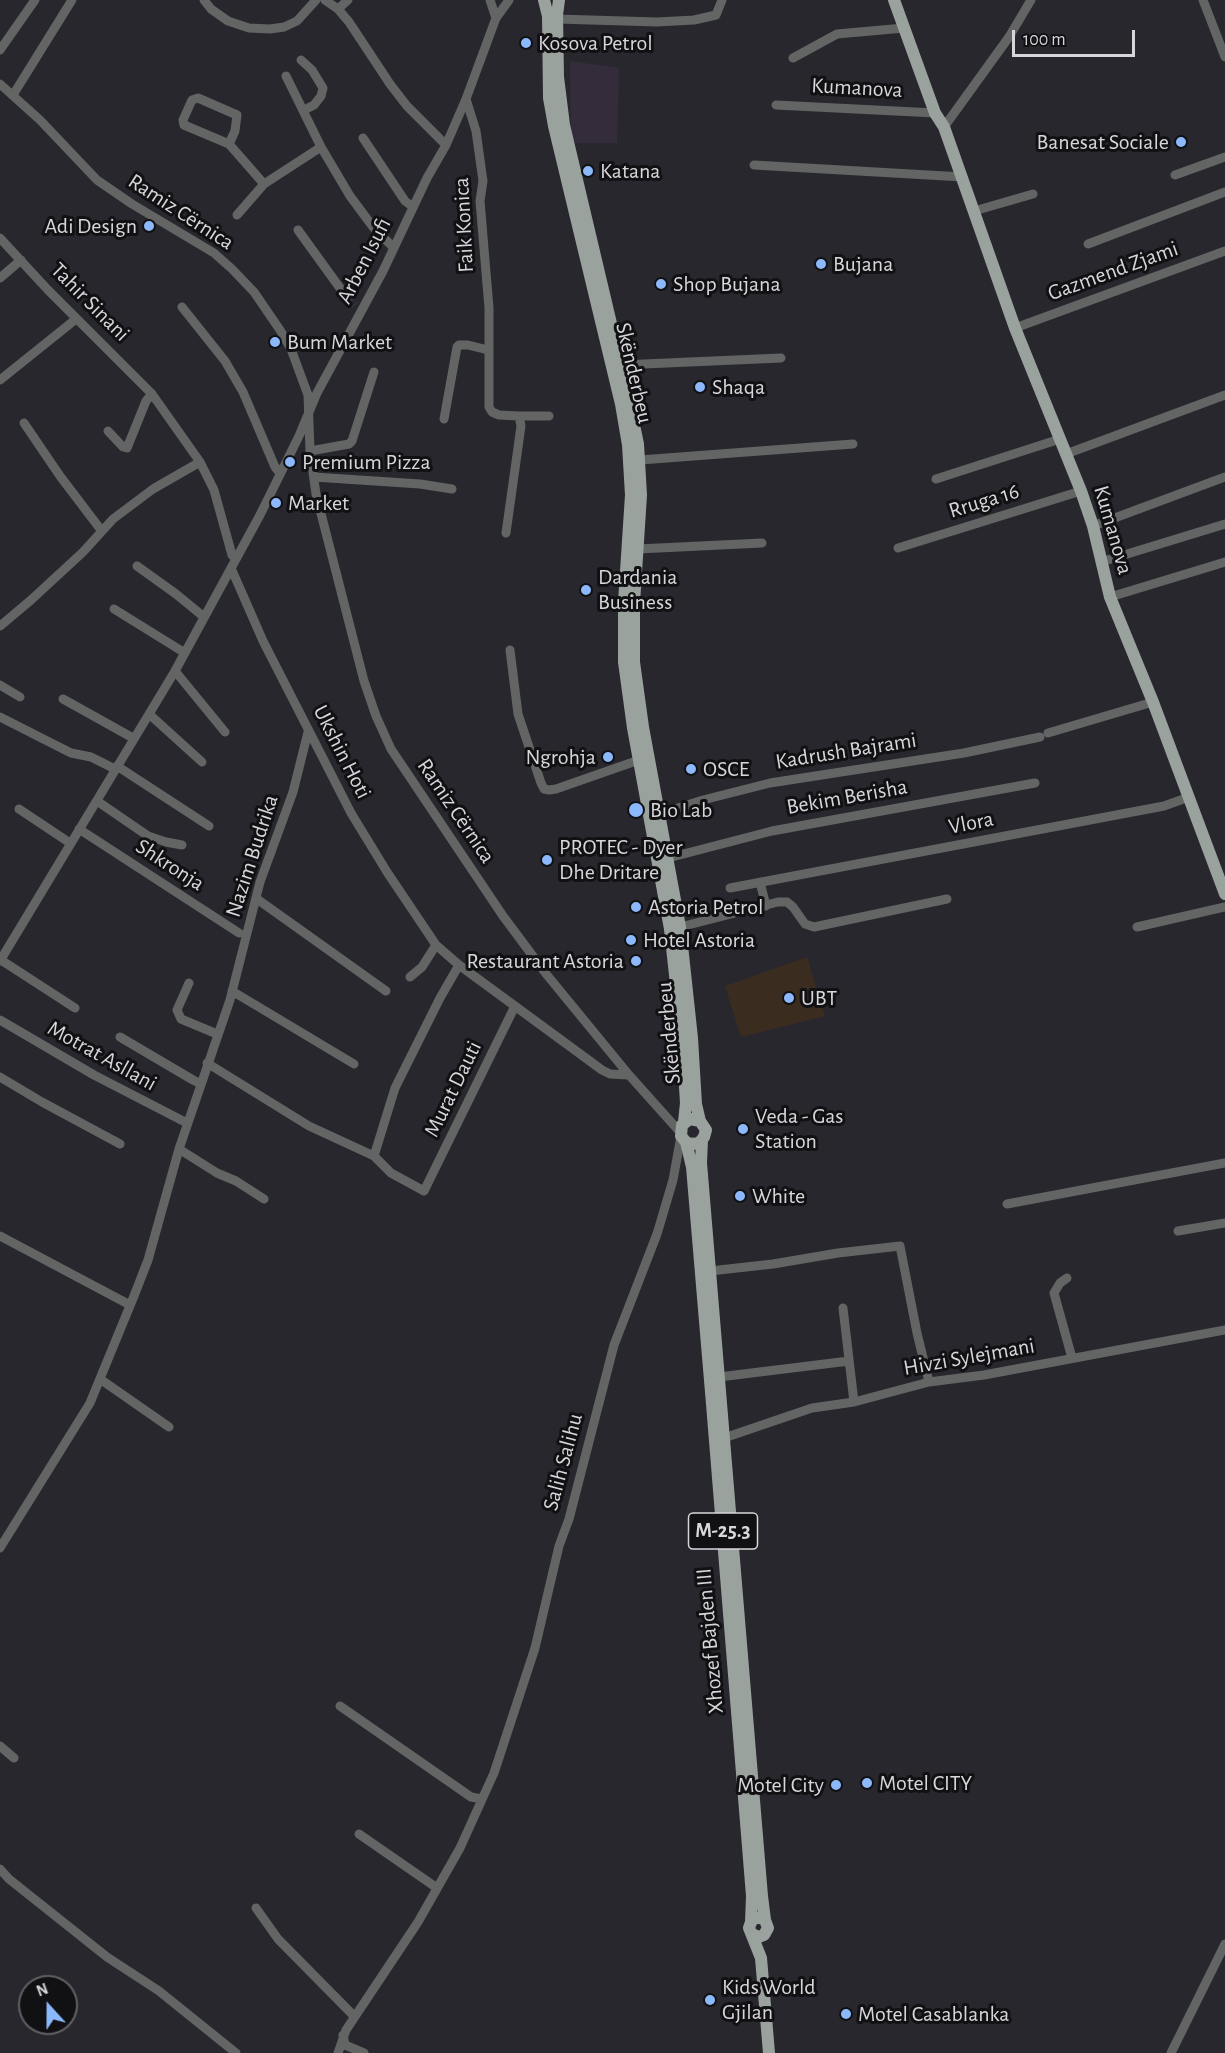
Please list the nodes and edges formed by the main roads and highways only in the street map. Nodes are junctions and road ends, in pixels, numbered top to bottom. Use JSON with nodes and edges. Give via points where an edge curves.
{"nodes":[{"id":1,"x":545,"y":0,"type":"edge"},
{"id":2,"x":557,"y":0,"type":"edge"},
{"id":3,"x":894,"y":0,"type":"edge"},
{"id":4,"x":1225,"y":894,"type":"edge"},
{"id":5,"x":686,"y":1124,"type":"junction"},
{"id":6,"x":702,"y":1140,"type":"junction"},
{"id":7,"x":766,"y":1926,"type":"junction"},
{"id":8,"x":751,"y":1928,"type":"junction"},
{"id":9,"x":761,"y":1958,"type":"junction"},
{"id":10,"x":769,"y":2053,"type":"edge"}],
"edges":[{"from":1,"to":2,"type":"main road","number":"M-25.3"},
{"from":1,"to":5,"type":"main road","name":"Skënderbeu","number":"M-25.3","via":[[554,126],[628,445],[631,495],[624,662],[670,929]]},
{"from":2,"to":5,"type":"main road","name":"Skënderbeu","number":"M-25.3","via":[[558,77],[564,125],[640,460],[634,662],[680,927],[696,1104]]},
{"from":3,"to":4,"type":"main road","name":"Kumanova","via":[[935,114],[963,177],[1015,328],[1081,491],[1110,597]]},
{"from":5,"to":6,"type":"main road","via":[[695,1144]]},
{"from":5,"to":6,"type":"main road","number":"M-25.3","via":[[706,1130]]},
{"from":5,"to":8,"type":"main road","name":"Xhozef Bajden III","number":"M-25.3","via":[[752,1896]]},
{"from":6,"to":7,"type":"main road","name":"Xhozef Bajden III","number":"M-25.3"},
{"from":7,"to":8,"type":"main road","via":[[758,1918]]},
{"from":7,"to":9,"type":"main road","name":"Xhozef Bajden III","number":"M-25.3"},
{"from":8,"to":9,"type":"main road","name":"Xhozef Bajden III","number":"M-25.3"},
{"from":9,"to":10,"type":"main road","name":"Xhozef Bajden III","number":"M-25.3"}]}
